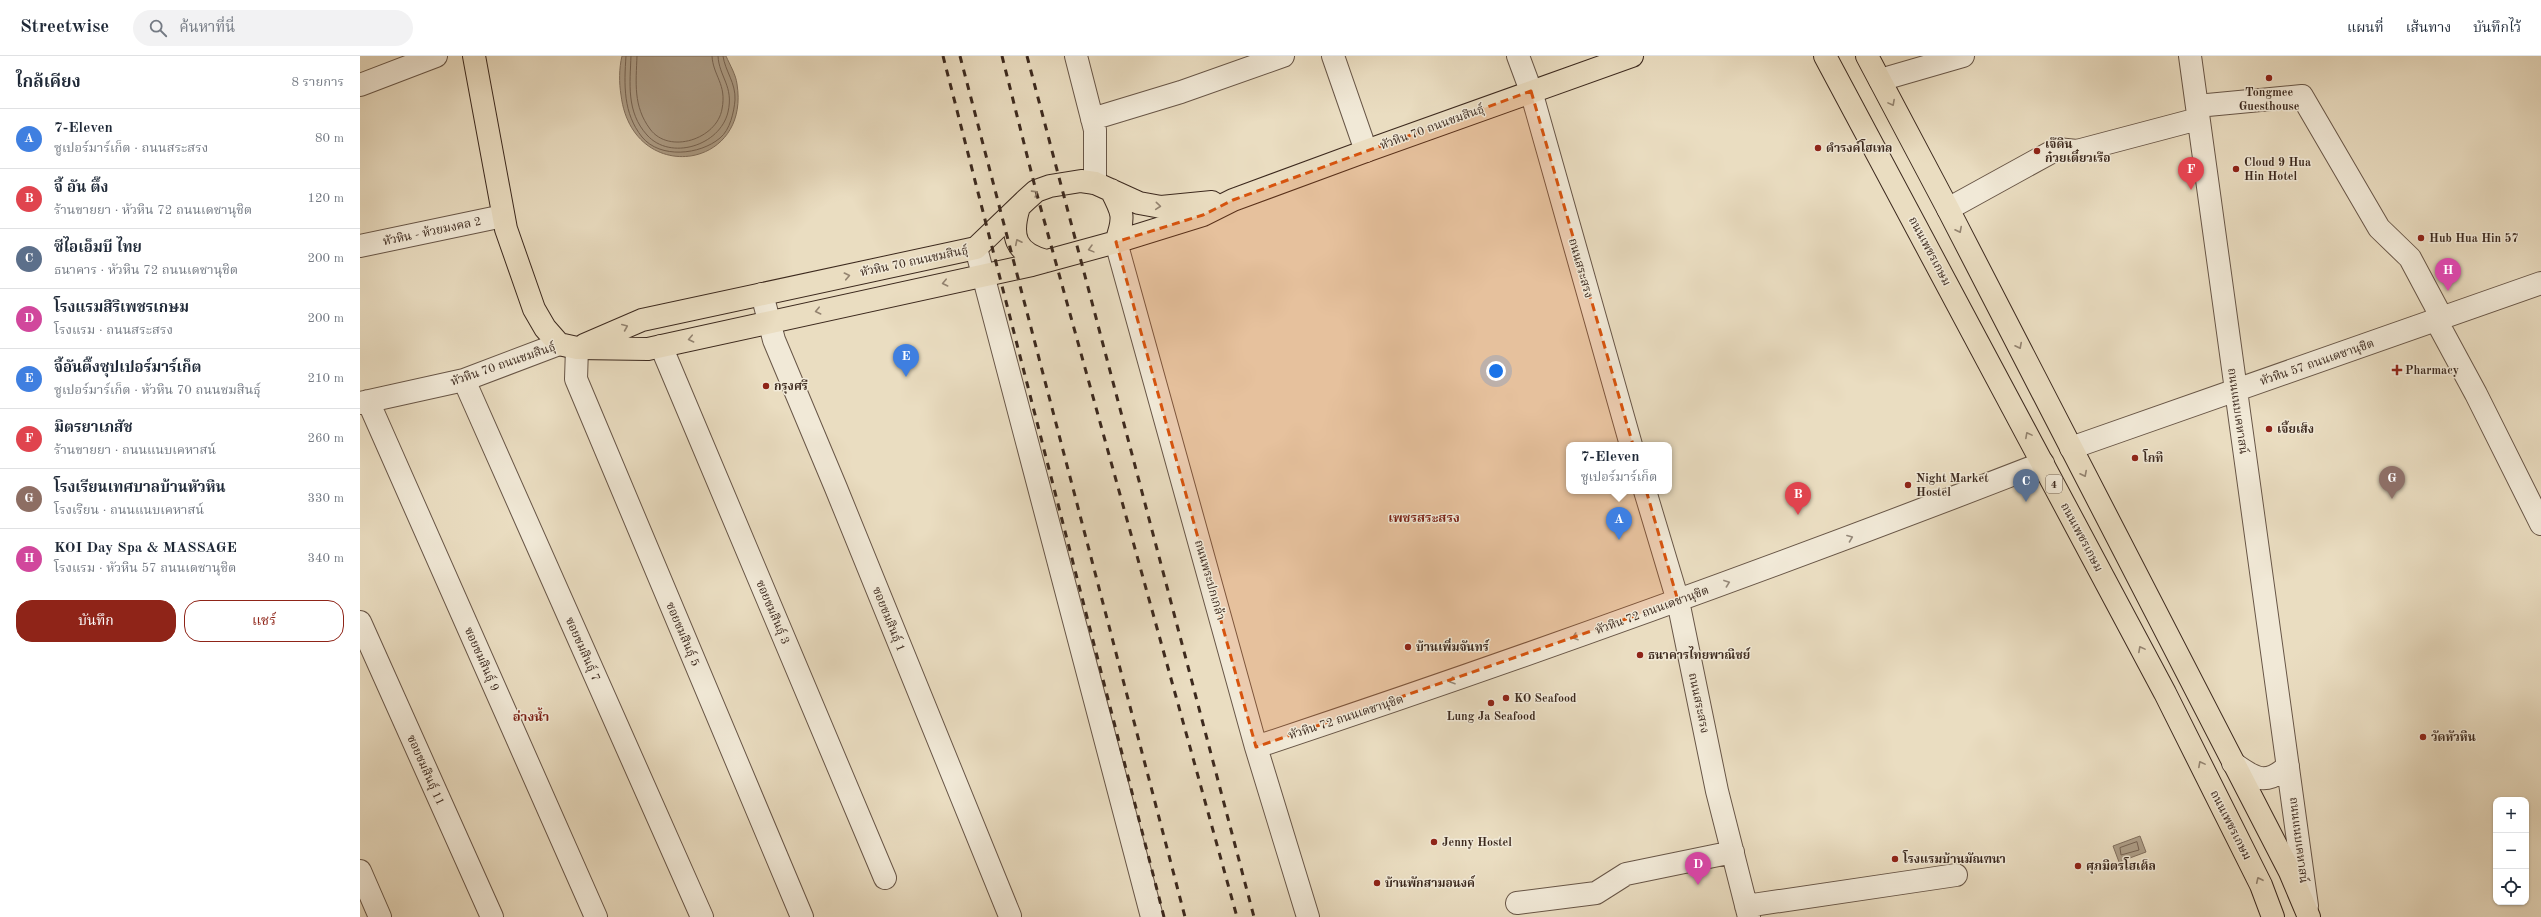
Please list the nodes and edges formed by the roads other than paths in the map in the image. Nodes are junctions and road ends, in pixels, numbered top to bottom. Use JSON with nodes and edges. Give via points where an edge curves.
{"nodes":[{"id":1,"x":436,"y":56,"type":"edge"},
{"id":2,"x":474,"y":56,"type":"edge"},
{"id":3,"x":1076,"y":56,"type":"edge"},
{"id":4,"x":1284,"y":56,"type":"edge"},
{"id":5,"x":1333,"y":56,"type":"edge"},
{"id":6,"x":1518,"y":56,"type":"edge"},
{"id":7,"x":1632,"y":56,"type":"edge"},
{"id":8,"x":1825,"y":56,"type":"edge"},
{"id":9,"x":1867,"y":56,"type":"edge"},
{"id":10,"x":1963,"y":56,"type":"edge"},
{"id":11,"x":2190,"y":56,"type":"edge"},
{"id":12,"x":1880,"y":80,"type":"junction"},
{"id":13,"x":360,"y":85,"type":"edge"},
{"id":14,"x":1531,"y":91,"type":"junction"},
{"id":15,"x":2198,"y":113,"type":"junction"},
{"id":16,"x":1092,"y":119,"type":"junction"},
{"id":17,"x":1366,"y":151,"type":"junction"},
{"id":18,"x":1103,"y":186,"type":"junction"},
{"id":19,"x":1233,"y":200,"type":"junction"},
{"id":20,"x":1019,"y":207,"type":"junction"},
{"id":21,"x":1948,"y":209,"type":"junction"},
{"id":22,"x":503,"y":216,"type":"junction"},
{"id":23,"x":1116,"y":242,"type":"junction"},
{"id":24,"x":360,"y":246,"type":"edge"},
{"id":25,"x":976,"y":248,"type":"junction"},
{"id":26,"x":1046,"y":261,"type":"junction"},
{"id":27,"x":983,"y":275,"type":"junction"},
{"id":28,"x":2541,"y":283,"type":"edge"},
{"id":29,"x":762,"y":294,"type":"junction"},
{"id":30,"x":2439,"y":319,"type":"junction"},
{"id":31,"x":768,"y":322,"type":"junction"},
{"id":32,"x":568,"y":346,"type":"junction"},
{"id":33,"x":661,"y":346,"type":"junction"},
{"id":34,"x":464,"y":380,"type":"junction"},
{"id":35,"x":2235,"y":390,"type":"junction"},
{"id":36,"x":364,"y":402,"type":"edge"},
{"id":37,"x":1630,"y":442,"type":"edge"},
{"id":38,"x":2071,"y":448,"type":"junction"},
{"id":39,"x":2043,"y":463,"type":"junction"},
{"id":40,"x":1646,"y":494,"type":"edge"},
{"id":41,"x":2541,"y":523,"type":"edge"},
{"id":42,"x":1678,"y":601,"type":"junction"},
{"id":43,"x":360,"y":622,"type":"edge"},
{"id":44,"x":1256,"y":747,"type":"junction"},
{"id":45,"x":2232,"y":763,"type":"junction"},
{"id":46,"x":2288,"y":766,"type":"junction"},
{"id":47,"x":1733,"y":852,"type":"junction"},
{"id":48,"x":360,"y":871,"type":"edge"},
{"id":49,"x":1956,"y":875,"type":"dead end"},
{"id":50,"x":885,"y":878,"type":"dead end"},
{"id":51,"x":1517,"y":903,"type":"dead end"},
{"id":52,"x":1748,"y":911,"type":"edge"},
{"id":53,"x":1010,"y":916,"type":"edge"},
{"id":54,"x":2308,"y":916,"type":"edge"},
{"id":55,"x":380,"y":917,"type":"edge"},
{"id":56,"x":492,"y":917,"type":"edge"},
{"id":57,"x":596,"y":917,"type":"edge"},
{"id":58,"x":702,"y":917,"type":"edge"},
{"id":59,"x":802,"y":917,"type":"edge"},
{"id":60,"x":1152,"y":917,"type":"edge"},
{"id":61,"x":1308,"y":917,"type":"edge"},
{"id":62,"x":2273,"y":917,"type":"edge"}],
"edges":[{"from":1,"to":13,"type":"street"},
{"from":2,"to":22,"type":"main road"},
{"from":3,"to":16,"type":"street"},
{"from":4,"to":16,"type":"street","via":[[1181,92]]},
{"from":5,"to":17,"type":"street"},
{"from":6,"to":14,"type":"street","name":"ถนนสระสรง"},
{"from":7,"to":14,"type":"main road","name":"หัวหิน 70 ถนนชมสินธุ์"},
{"from":39,"to":8,"type":"main road","name":"ถนนเพชรเกษม","number":"4","one_way":true},
{"from":9,"to":12,"type":"main road"},
{"from":10,"to":12,"type":"street"},
{"from":11,"to":15,"type":"street","name":"ถนนแนบเคหาสน์"},
{"from":12,"to":21,"type":"main road","one_way":true},
{"from":14,"to":17,"type":"main road","name":"หัวหิน 70 ถนนชมสินธุ์"},
{"from":14,"to":37,"type":"street","name":"ถนนสระสรง"},
{"from":15,"to":21,"type":"street","via":[[2077,151],[2057,149]]},
{"from":15,"to":30,"type":"street","via":[[2302,96],[2379,228],[2410,258]]},
{"from":15,"to":35,"type":"street","name":"ถนนแนบเคหาสน์"},
{"from":16,"to":18,"type":"street"},
{"from":17,"to":19,"type":"main road","name":"หัวหิน 70 ถนนชมสินธุ์"},
{"from":18,"to":19,"type":"main road","name":"หัวหิน 70 ถนนชมสินธุ์","one_way":true,"via":[[1139,204],[1161,208]]},
{"from":20,"to":18,"type":"main road","name":"หัวหิน 70 ถนนชมสินธุ์","one_way":true,"via":[[1036,192],[1050,186],[1081,181]]},
{"from":18,"to":23,"type":"main road","via":[[1123,216]]},
{"from":19,"to":23,"type":"main road","name":"หัวหิน 70 ถนนชมสินธุ์","via":[[1203,215]]},
{"from":20,"to":25,"type":"main road","name":"หัวหิน 70 ถนนชมสินธุ์"},
{"from":26,"to":20,"type":"main road","one_way":true,"via":[[1030,257],[1018,245],[1014,232]]},
{"from":21,"to":38,"type":"main road","one_way":true},
{"from":22,"to":24,"type":"street","name":"หัวหิน - ห้วยมงคล 2"},
{"from":22,"to":32,"type":"main road","via":[[534,309],[545,328]]},
{"from":23,"to":26,"type":"main road","name":"หัวหิน 70 ถนนชมสินธุ์","one_way":true},
{"from":23,"to":44,"type":"street","name":"ถนนพระปกเกล้า"},
{"from":25,"to":27,"type":"street"},
{"from":29,"to":25,"type":"main road","name":"หัวหิน 70 ถนนชมสินธุ์","one_way":true},
{"from":26,"to":27,"type":"main road","name":"หัวหิน 70 ถนนชมสินธุ์"},
{"from":27,"to":31,"type":"main road","name":"หัวหิน 70 ถนนชมสินธุ์","one_way":true},
{"from":27,"to":60,"type":"street"},
{"from":28,"to":30,"type":"street","name":"หัวหิน 57 ถนนเดชานุชิต"},
{"from":29,"to":31,"type":"street","name":"ซอยชมสินธุ์ 1"},
{"from":32,"to":29,"type":"main road","name":"หัวหิน 70 ถนนชมสินธุ์","one_way":true,"via":[[642,320]]},
{"from":30,"to":35,"type":"street","name":"หัวหิน 57 ถนนเดชานุชิต"},
{"from":30,"to":41,"type":"street"},
{"from":31,"to":33,"type":"main road","name":"หัวหิน 70 ถนนชมสินธุ์","one_way":true},
{"from":31,"to":53,"type":"street","name":"ซอยชมสินธุ์ 1"},
{"from":32,"to":33,"type":"main road","name":"หัวหิน 70 ถนนชมสินธุ์","via":[[648,349]]},
{"from":32,"to":34,"type":"street","name":"หัวหิน 70 ถนนชมสินธุ์"},
{"from":32,"to":59,"type":"street","name":"ซอยชมสินธุ์ 5","via":[[576,379]]},
{"from":33,"to":50,"type":"street","name":"ซอยชมสินธุ์ 3"},
{"from":34,"to":36,"type":"street","name":"หัวหิน 70 ถนนชมสินธุ์"},
{"from":34,"to":58,"type":"street","name":"ซอยชมสินธุ์ 7"},
{"from":35,"to":38,"type":"street","name":"หัวหิน 57 ถนนเดชานุชิต"},
{"from":35,"to":46,"type":"street","name":"ถนนแนบเคหาสน์"},
{"from":36,"to":57,"type":"street","name":"ซอยชมสินธุ์ 9"},
{"from":38,"to":45,"type":"main road","one_way":true},
{"from":42,"to":39,"type":"street","name":"หัวหิน 72 ถนนเดชานุชิต","one_way":true,"via":[[1844,541]]},
{"from":62,"to":39,"type":"main road","name":"ถนนเพชรเกษม","number":"4","one_way":true,"via":[[2261,885],[2230,821]]},
{"from":40,"to":42,"type":"street","name":"ถนนสระสรง"},
{"from":42,"to":44,"type":"street","name":"หัวหิน 72 ถนนเดชานุชิต","one_way":true},
{"from":42,"to":47,"type":"street","name":"ถนนสระสรง","via":[[1717,791]]},
{"from":43,"to":56,"type":"street","name":"ซอยชมสินธุ์ 11"},
{"from":44,"to":61,"type":"street","name":"ถนนพระปกเกล้า"},
{"from":45,"to":46,"type":"street","via":[[2248,773],[2264,778],[2275,778]]},
{"from":45,"to":54,"type":"main road","via":[[2290,872]]},
{"from":46,"to":54,"type":"street","name":"ถนนแนบเคหาสน์"},
{"from":47,"to":51,"type":"street","via":[[1626,874],[1596,893]]},
{"from":47,"to":52,"type":"street","name":"ถนนสระสรง"},
{"from":48,"to":55,"type":"street"},
{"from":49,"to":52,"type":"street"}]}
